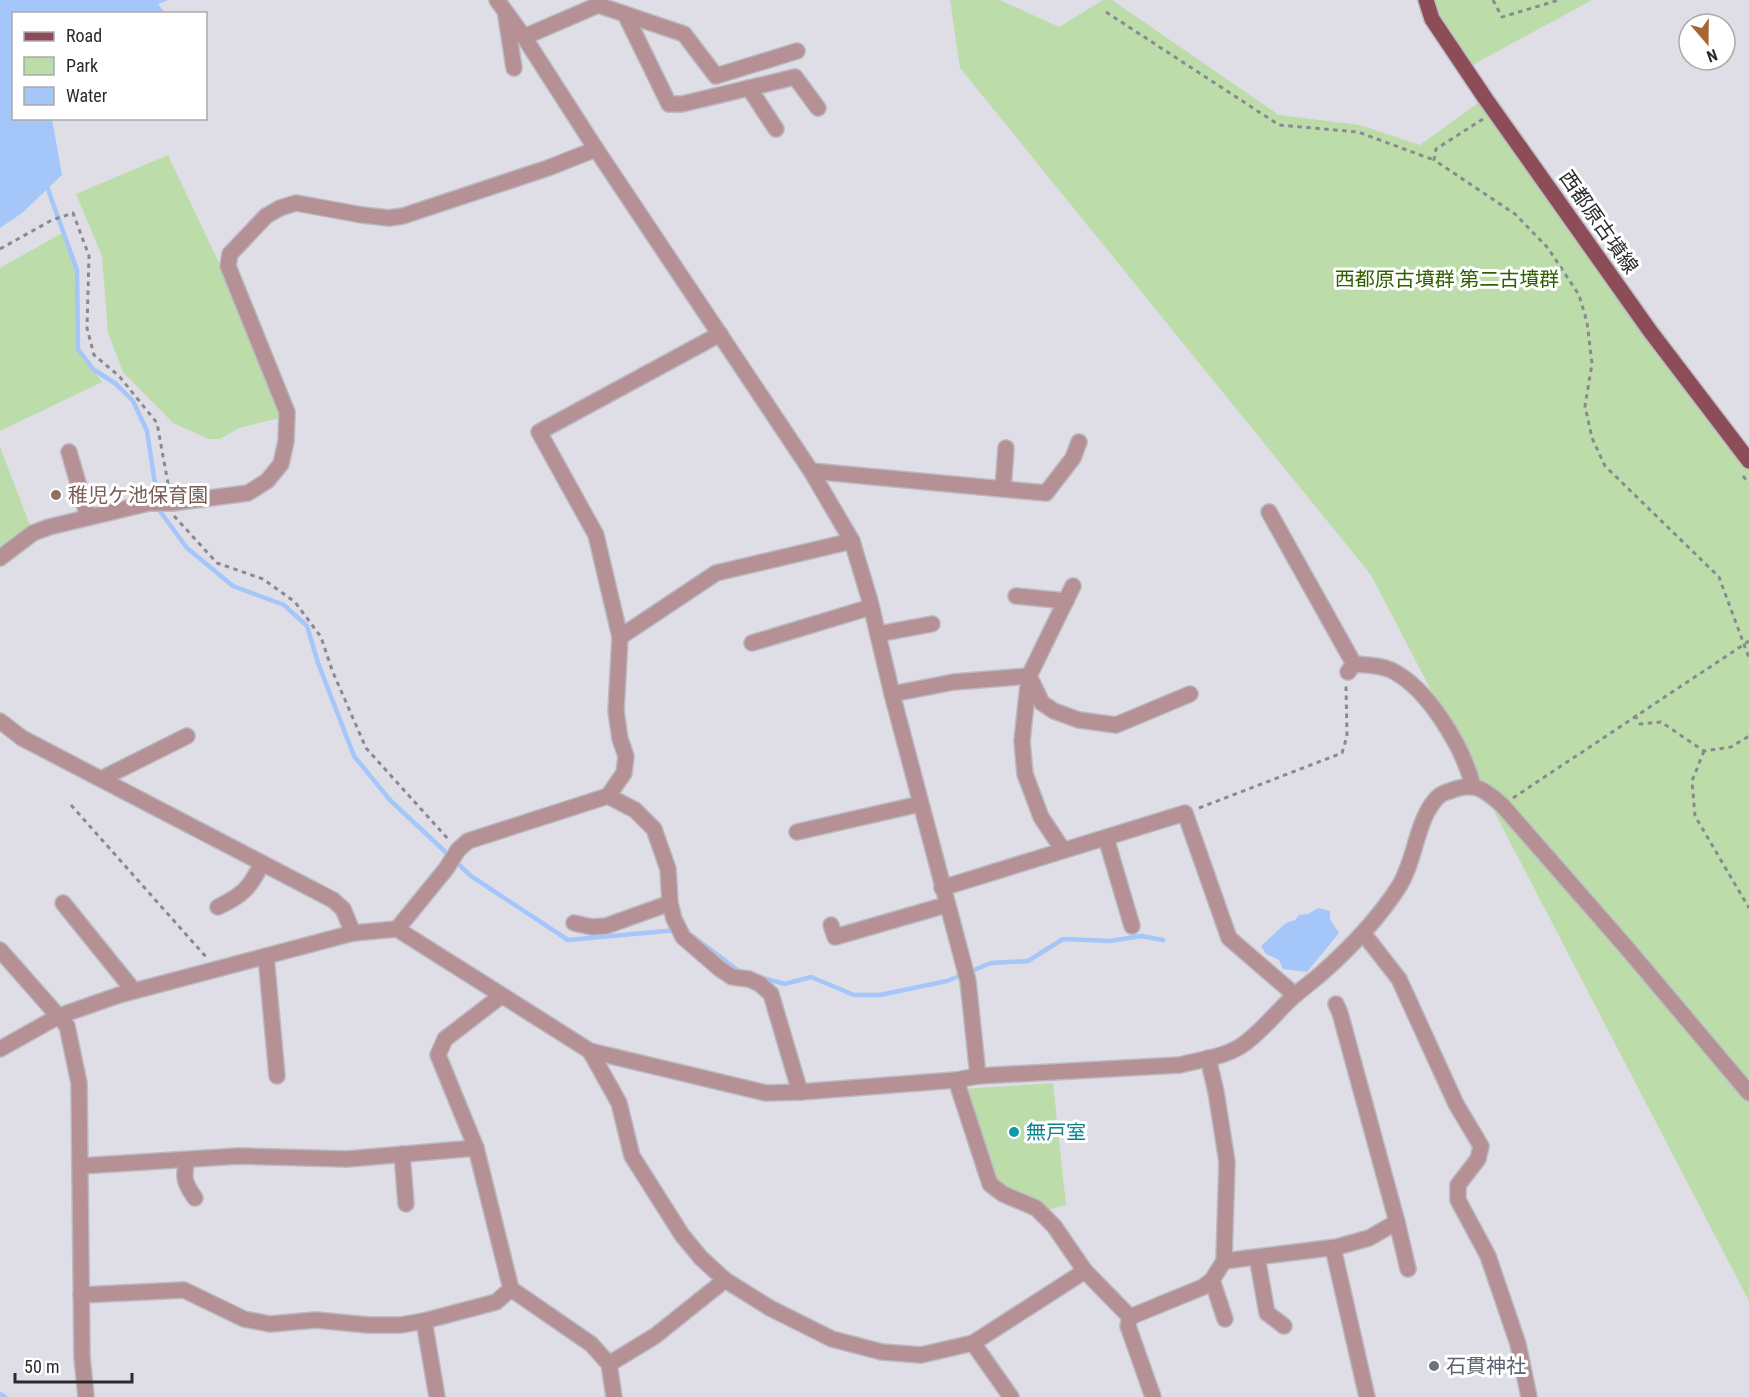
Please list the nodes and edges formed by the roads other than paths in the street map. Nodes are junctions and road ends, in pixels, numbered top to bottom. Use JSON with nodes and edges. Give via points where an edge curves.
{"nodes":[{"id":1,"x":1426,"y":0,"type":"edge"},
{"id":2,"x":501,"y":7,"type":"edge"},
{"id":3,"x":625,"y":14,"type":"junction"},
{"id":4,"x":524,"y":37,"type":"junction"},
{"id":5,"x":796,"y":51,"type":"dead end"},
{"id":6,"x":514,"y":68,"type":"dead end"},
{"id":7,"x":749,"y":88,"type":"junction"},
{"id":8,"x":818,"y":108,"type":"dead end"},
{"id":9,"x":776,"y":129,"type":"dead end"},
{"id":10,"x":596,"y":149,"type":"junction"},
{"id":11,"x":720,"y":334,"type":"junction"},
{"id":12,"x":1079,"y":442,"type":"dead end"},
{"id":13,"x":1006,"y":448,"type":"dead end"},
{"id":14,"x":69,"y":452,"type":"dead end"},
{"id":15,"x":1746,"y":467,"type":"edge"},
{"id":16,"x":811,"y":471,"type":"junction"},
{"id":17,"x":1003,"y":489,"type":"junction"},
{"id":18,"x":1269,"y":512,"type":"dead end"},
{"id":19,"x":87,"y":518,"type":"junction"},
{"id":20,"x":852,"y":541,"type":"junction"},
{"id":21,"x":0,"y":558,"type":"edge"},
{"id":22,"x":1073,"y":586,"type":"dead end"},
{"id":23,"x":1016,"y":596,"type":"dead end"},
{"id":24,"x":1066,"y":601,"type":"junction"},
{"id":25,"x":872,"y":607,"type":"junction"},
{"id":26,"x":932,"y":624,"type":"dead end"},
{"id":27,"x":878,"y":634,"type":"junction"},
{"id":28,"x":620,"y":637,"type":"junction"},
{"id":29,"x":752,"y":643,"type":"dead end"},
{"id":30,"x":1029,"y":676,"type":"junction"},
{"id":31,"x":892,"y":694,"type":"junction"},
{"id":32,"x":1190,"y":694,"type":"dead end"},
{"id":33,"x":0,"y":721,"type":"edge"},
{"id":34,"x":187,"y":736,"type":"dead end"},
{"id":35,"x":101,"y":779,"type":"junction"},
{"id":36,"x":1473,"y":786,"type":"junction"},
{"id":37,"x":608,"y":796,"type":"junction"},
{"id":38,"x":920,"y":804,"type":"junction"},
{"id":39,"x":796,"y":832,"type":"dead end"},
{"id":40,"x":1106,"y":838,"type":"junction"},
{"id":41,"x":1063,"y":850,"type":"junction"},
{"id":42,"x":262,"y":863,"type":"junction"},
{"id":43,"x":942,"y":888,"type":"junction"},
{"id":44,"x":63,"y":903,"type":"dead end"},
{"id":45,"x":670,"y":903,"type":"junction"},
{"id":46,"x":946,"y":905,"type":"junction"},
{"id":47,"x":218,"y":907,"type":"dead end"},
{"id":48,"x":574,"y":923,"type":"dead end"},
{"id":49,"x":831,"y":925,"type":"dead end"},
{"id":50,"x":1132,"y":926,"type":"dead end"},
{"id":51,"x":397,"y":929,"type":"junction"},
{"id":52,"x":353,"y":933,"type":"junction"},
{"id":53,"x":1363,"y":933,"type":"junction"},
{"id":54,"x":0,"y":950,"type":"edge"},
{"id":55,"x":266,"y":956,"type":"junction"},
{"id":56,"x":134,"y":991,"type":"junction"},
{"id":57,"x":1295,"y":995,"type":"junction"},
{"id":58,"x":501,"y":996,"type":"junction"},
{"id":59,"x":1336,"y":1004,"type":"dead end"},
{"id":60,"x":58,"y":1016,"type":"junction"},
{"id":61,"x":0,"y":1049,"type":"edge"},
{"id":62,"x":590,"y":1051,"type":"junction"},
{"id":63,"x":1208,"y":1058,"type":"junction"},
{"id":64,"x":277,"y":1076,"type":"dead end"},
{"id":65,"x":978,"y":1076,"type":"junction"},
{"id":66,"x":956,"y":1080,"type":"junction"},
{"id":67,"x":800,"y":1092,"type":"junction"},
{"id":68,"x":1749,"y":1093,"type":"edge"},
{"id":69,"x":476,"y":1148,"type":"junction"},
{"id":70,"x":402,"y":1154,"type":"junction"},
{"id":71,"x":187,"y":1160,"type":"junction"},
{"id":72,"x":80,"y":1166,"type":"junction"},
{"id":73,"x":195,"y":1198,"type":"dead end"},
{"id":74,"x":406,"y":1204,"type":"dead end"},
{"id":75,"x":1397,"y":1222,"type":"junction"},
{"id":76,"x":1333,"y":1248,"type":"junction"},
{"id":77,"x":1257,"y":1257,"type":"junction"},
{"id":78,"x":1224,"y":1261,"type":"junction"},
{"id":79,"x":1408,"y":1269,"type":"dead end"},
{"id":80,"x":1085,"y":1271,"type":"junction"},
{"id":81,"x":725,"y":1280,"type":"junction"},
{"id":82,"x":1212,"y":1280,"type":"junction"},
{"id":83,"x":511,"y":1289,"type":"junction"},
{"id":84,"x":81,"y":1295,"type":"junction"},
{"id":85,"x":1130,"y":1317,"type":"junction"},
{"id":86,"x":1225,"y":1319,"type":"dead end"},
{"id":87,"x":424,"y":1320,"type":"junction"},
{"id":88,"x":1284,"y":1326,"type":"dead end"},
{"id":89,"x":973,"y":1343,"type":"junction"},
{"id":90,"x":609,"y":1364,"type":"junction"},
{"id":91,"x":86,"y":1397,"type":"edge"},
{"id":92,"x":437,"y":1397,"type":"edge"},
{"id":93,"x":614,"y":1397,"type":"edge"},
{"id":94,"x":1011,"y":1397,"type":"edge"},
{"id":95,"x":1153,"y":1397,"type":"edge"},
{"id":96,"x":1366,"y":1397,"type":"edge"},
{"id":97,"x":1529,"y":1397,"type":"edge"}],
"edges":[{"from":1,"to":15,"type":"main road","name":"西都原古墳線","via":[[1432,19],[1485,98]]},
{"from":2,"to":4,"type":"street"},
{"from":2,"to":6,"type":"street"},
{"from":3,"to":4,"type":"street","via":[[598,5]]},
{"from":3,"to":5,"type":"street","via":[[684,34],[716,76]]},
{"from":3,"to":7,"type":"street","via":[[669,104]]},
{"from":4,"to":10,"type":"street"},
{"from":7,"to":8,"type":"street","via":[[795,77]]},
{"from":7,"to":9,"type":"street"},
{"from":10,"to":11,"type":"street"},
{"from":10,"to":19,"type":"street","via":[[403,216],[362,215],[296,203],[266,216],[230,254],[228,266],[287,412],[281,464],[267,481],[248,493],[148,503]]},
{"from":11,"to":16,"type":"street"},
{"from":11,"to":28,"type":"street","via":[[539,432],[596,535]]},
{"from":12,"to":17,"type":"street","via":[[1073,458],[1046,493]]},
{"from":13,"to":17,"type":"street"},
{"from":14,"to":19,"type":"street"},
{"from":16,"to":17,"type":"street"},
{"from":16,"to":20,"type":"street"},
{"from":18,"to":36,"type":"street","via":[[1351,668],[1388,668],[1408,680],[1457,746]]},
{"from":19,"to":21,"type":"street","via":[[33,533]]},
{"from":20,"to":25,"type":"street"},
{"from":20,"to":28,"type":"street","via":[[717,573]]},
{"from":22,"to":24,"type":"street"},
{"from":23,"to":24,"type":"street"},
{"from":24,"to":30,"type":"street"},
{"from":25,"to":27,"type":"street"},
{"from":25,"to":29,"type":"street"},
{"from":26,"to":27,"type":"street"},
{"from":27,"to":31,"type":"street"},
{"from":28,"to":37,"type":"street","via":[[616,711],[626,756],[624,773]]},
{"from":30,"to":31,"type":"street","via":[[954,682]]},
{"from":30,"to":32,"type":"street","via":[[1042,703],[1054,711],[1079,720],[1116,725]]},
{"from":30,"to":41,"type":"street","via":[[1022,741],[1025,774],[1041,818]]},
{"from":31,"to":38,"type":"street"},
{"from":33,"to":35,"type":"street","via":[[22,738]]},
{"from":34,"to":35,"type":"street"},
{"from":35,"to":42,"type":"street"},
{"from":36,"to":53,"type":"street","via":[[1461,786],[1438,796],[1423,819],[1413,858],[1399,888]]},
{"from":36,"to":68,"type":"street","via":[[1502,805]]},
{"from":37,"to":45,"type":"street","via":[[635,810],[654,829],[668,869]]},
{"from":37,"to":51,"type":"street","via":[[468,840]]},
{"from":38,"to":39,"type":"street"},
{"from":38,"to":43,"type":"street"},
{"from":40,"to":41,"type":"street"},
{"from":40,"to":50,"type":"street"},
{"from":40,"to":57,"type":"street","via":[[1185,813],[1229,938]]},
{"from":41,"to":43,"type":"street"},
{"from":42,"to":47,"type":"street","via":[[240,897]]},
{"from":42,"to":52,"type":"street","via":[[333,900],[343,909]]},
{"from":43,"to":46,"type":"street"},
{"from":44,"to":56,"type":"street"},
{"from":45,"to":48,"type":"street","via":[[606,926]]},
{"from":45,"to":67,"type":"street","via":[[683,937],[732,977],[749,979],[771,994]]},
{"from":46,"to":49,"type":"street","via":[[835,937]]},
{"from":46,"to":65,"type":"street","via":[[966,974]]},
{"from":51,"to":52,"type":"street"},
{"from":51,"to":58,"type":"street"},
{"from":52,"to":55,"type":"street"},
{"from":53,"to":57,"type":"street"},
{"from":53,"to":97,"type":"street","via":[[1399,979],[1452,1095],[1481,1146],[1478,1159],[1458,1185],[1458,1200],[1488,1256],[1518,1344]]},
{"from":54,"to":60,"type":"street"},
{"from":55,"to":56,"type":"street"},
{"from":55,"to":64,"type":"street"},
{"from":56,"to":60,"type":"street"},
{"from":57,"to":63,"type":"street","via":[[1239,1047]]},
{"from":58,"to":62,"type":"street"},
{"from":58,"to":69,"type":"street","via":[[445,1039],[438,1054]]},
{"from":59,"to":75,"type":"street"},
{"from":60,"to":61,"type":"street"},
{"from":60,"to":72,"type":"street","via":[[67,1026],[79,1083]]},
{"from":62,"to":67,"type":"street","via":[[766,1093]]},
{"from":62,"to":81,"type":"street","via":[[619,1103],[632,1156],[682,1235]]},
{"from":63,"to":65,"type":"street","via":[[1180,1065]]},
{"from":63,"to":78,"type":"street","via":[[1227,1162]]},
{"from":65,"to":66,"type":"street"},
{"from":66,"to":67,"type":"street"},
{"from":66,"to":80,"type":"street","via":[[990,1184],[1036,1208],[1054,1226]]},
{"from":69,"to":70,"type":"street"},
{"from":69,"to":83,"type":"street"},
{"from":70,"to":71,"type":"street"},
{"from":70,"to":74,"type":"street"},
{"from":71,"to":72,"type":"street"},
{"from":71,"to":73,"type":"street","via":[[184,1175]]},
{"from":72,"to":84,"type":"street"},
{"from":75,"to":76,"type":"street","via":[[1369,1238]]},
{"from":75,"to":79,"type":"street"},
{"from":76,"to":77,"type":"street"},
{"from":76,"to":96,"type":"street"},
{"from":77,"to":78,"type":"street"},
{"from":77,"to":88,"type":"street","via":[[1267,1313]]},
{"from":78,"to":82,"type":"street"},
{"from":80,"to":85,"type":"street"},
{"from":80,"to":89,"type":"street"},
{"from":81,"to":89,"type":"street","via":[[832,1339],[882,1352],[921,1355]]},
{"from":81,"to":90,"type":"street","via":[[655,1336]]},
{"from":82,"to":85,"type":"street"},
{"from":82,"to":86,"type":"street"},
{"from":83,"to":87,"type":"street","via":[[496,1302]]},
{"from":83,"to":90,"type":"street","via":[[591,1344]]},
{"from":84,"to":87,"type":"street","via":[[184,1290],[244,1319],[270,1324],[316,1320],[401,1325]]},
{"from":84,"to":91,"type":"street"},
{"from":85,"to":95,"type":"street","via":[[1128,1326]]},
{"from":87,"to":92,"type":"street"},
{"from":89,"to":94,"type":"street"},
{"from":90,"to":93,"type":"street"}]}
